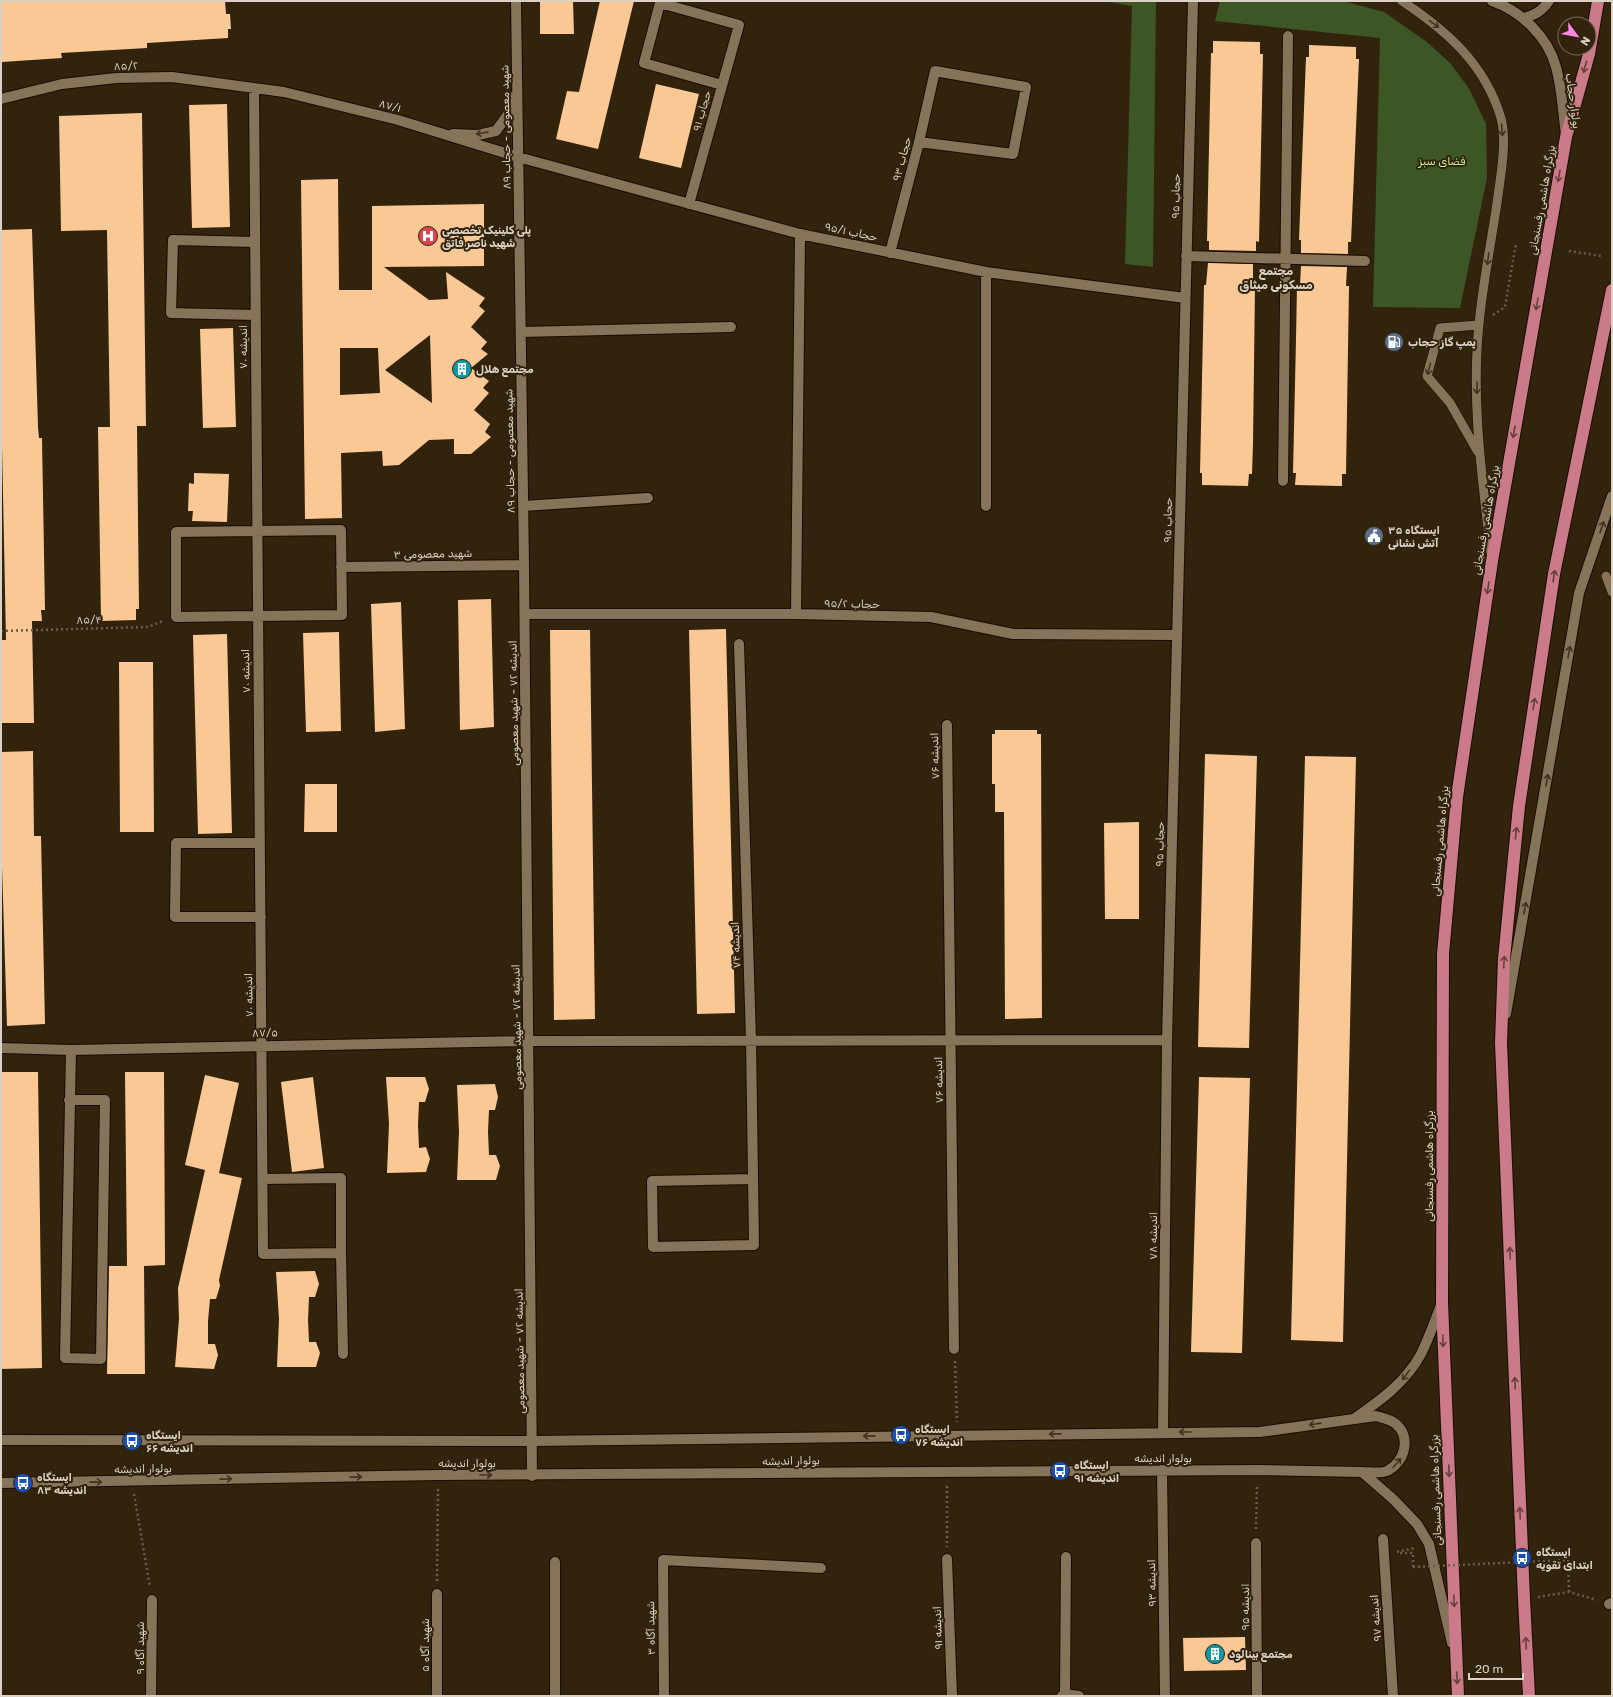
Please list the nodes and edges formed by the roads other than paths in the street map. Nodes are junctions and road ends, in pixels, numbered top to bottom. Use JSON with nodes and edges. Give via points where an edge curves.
{"nodes":[{"id":1,"x":516,"y":1,"type":"edge"},
{"id":2,"x":1193,"y":1,"type":"edge"},
{"id":3,"x":1402,"y":1,"type":"edge"},
{"id":4,"x":1492,"y":1,"type":"edge"},
{"id":5,"x":1549,"y":1,"type":"edge"},
{"id":6,"x":1598,"y":1,"type":"edge"},
{"id":7,"x":1524,"y":18,"type":"junction"},
{"id":8,"x":1288,"y":36,"type":"dead end"},
{"id":9,"x":517,"y":84,"type":"junction"},
{"id":10,"x":722,"y":85,"type":"junction"},
{"id":11,"x":254,"y":88,"type":"junction"},
{"id":12,"x":1,"y":99,"type":"edge"},
{"id":13,"x":438,"y":133,"type":"junction"},
{"id":14,"x":1566,"y":137,"type":"junction"},
{"id":15,"x":919,"y":142,"type":"junction"},
{"id":16,"x":518,"y":157,"type":"junction"},
{"id":17,"x":689,"y":204,"type":"junction"},
{"id":18,"x":800,"y":234,"type":"junction"},
{"id":19,"x":255,"y":242,"type":"junction"},
{"id":20,"x":890,"y":253,"type":"junction"},
{"id":21,"x":1186,"y":256,"type":"junction"},
{"id":22,"x":1286,"y":259,"type":"junction"},
{"id":23,"x":1365,"y":261,"type":"dead end"},
{"id":24,"x":986,"y":272,"type":"junction"},
{"id":25,"x":1612,"y":290,"type":"edge"},
{"id":26,"x":1185,"y":298,"type":"junction"},
{"id":27,"x":255,"y":315,"type":"junction"},
{"id":28,"x":1479,"y":325,"type":"junction"},
{"id":29,"x":731,"y":327,"type":"dead end"},
{"id":30,"x":520,"y":332,"type":"junction"},
{"id":31,"x":1479,"y":453,"type":"junction"},
{"id":32,"x":1283,"y":481,"type":"dead end"},
{"id":33,"x":1612,"y":496,"type":"edge"},
{"id":34,"x":648,"y":498,"type":"dead end"},
{"id":35,"x":523,"y":506,"type":"junction"},
{"id":36,"x":986,"y":506,"type":"dead end"},
{"id":37,"x":257,"y":531,"type":"junction"},
{"id":38,"x":1492,"y":561,"type":"junction"},
{"id":39,"x":524,"y":565,"type":"junction"},
{"id":40,"x":341,"y":567,"type":"junction"},
{"id":41,"x":1606,"y":576,"type":"dead end"},
{"id":42,"x":1612,"y":592,"type":"edge"},
{"id":43,"x":525,"y":614,"type":"junction"},
{"id":44,"x":796,"y":614,"type":"junction"},
{"id":45,"x":257,"y":616,"type":"junction"},
{"id":46,"x":1177,"y":635,"type":"junction"},
{"id":47,"x":739,"y":644,"type":"dead end"},
{"id":48,"x":947,"y":725,"type":"dead end"},
{"id":49,"x":259,"y":843,"type":"junction"},
{"id":50,"x":261,"y":917,"type":"junction"},
{"id":51,"x":751,"y":1040,"type":"junction"},
{"id":52,"x":951,"y":1040,"type":"junction"},
{"id":53,"x":1167,"y":1040,"type":"junction"},
{"id":54,"x":529,"y":1041,"type":"junction"},
{"id":55,"x":1501,"y":1043,"type":"junction"},
{"id":56,"x":262,"y":1045,"type":"junction"},
{"id":57,"x":1,"y":1048,"type":"edge"},
{"id":58,"x":71,"y":1050,"type":"junction"},
{"id":59,"x":70,"y":1100,"type":"junction"},
{"id":60,"x":263,"y":1179,"type":"junction"},
{"id":61,"x":753,"y":1179,"type":"junction"},
{"id":62,"x":341,"y":1253,"type":"junction"},
{"id":63,"x":1442,"y":1302,"type":"junction"},
{"id":64,"x":954,"y":1349,"type":"road end"},
{"id":65,"x":343,"y":1354,"type":"dead end"},
{"id":66,"x":1354,"y":1419,"type":"junction"},
{"id":67,"x":1163,"y":1432,"type":"junction"},
{"id":68,"x":1,"y":1440,"type":"edge"},
{"id":69,"x":533,"y":1441,"type":"junction"},
{"id":70,"x":1162,"y":1470,"type":"junction"},
{"id":71,"x":1362,"y":1472,"type":"junction"},
{"id":72,"x":532,"y":1476,"type":"junction"},
{"id":73,"x":1,"y":1483,"type":"edge"},
{"id":74,"x":1383,"y":1539,"type":"road end"},
{"id":75,"x":1256,"y":1542,"type":"road end"},
{"id":76,"x":1066,"y":1557,"type":"dead end"},
{"id":77,"x":948,"y":1559,"type":"road end"},
{"id":78,"x":555,"y":1562,"type":"dead end"},
{"id":79,"x":821,"y":1568,"type":"dead end"},
{"id":80,"x":437,"y":1594,"type":"road end"},
{"id":81,"x":152,"y":1600,"type":"road end"},
{"id":82,"x":1456,"y":1661,"type":"junction"},
{"id":83,"x":1064,"y":1695,"type":"edge"},
{"id":84,"x":151,"y":1696,"type":"edge"},
{"id":85,"x":437,"y":1696,"type":"edge"},
{"id":86,"x":555,"y":1696,"type":"edge"},
{"id":87,"x":664,"y":1696,"type":"edge"},
{"id":88,"x":952,"y":1696,"type":"edge"},
{"id":89,"x":1079,"y":1696,"type":"edge"},
{"id":90,"x":1165,"y":1696,"type":"edge"},
{"id":91,"x":1257,"y":1696,"type":"edge"},
{"id":92,"x":1393,"y":1696,"type":"edge"},
{"id":93,"x":1458,"y":1696,"type":"edge"},
{"id":94,"x":1529,"y":1696,"type":"edge"}],
"edges":[{"from":1,"to":9,"type":"street","name":"شهید معصومی - حجاب ۸۹"},
{"from":2,"to":21,"type":"street","name":"حجاب ۹۵"},
{"from":3,"to":28,"type":"lane","one_way":true,"via":[[1440,28],[1469,56],[1486,81],[1501,119],[1503,158]]},
{"from":4,"to":7,"type":"street","name":"بولوار حجاب"},
{"from":5,"to":7,"type":"street","via":[[1535,15]]},
{"from":6,"to":14,"type":"highway","name":"بزرگراه هاشمی رفسنجانی","one_way":true,"via":[[1589,54]]},
{"from":7,"to":14,"type":"street","name":"بولوار حجاب","via":[[1540,36],[1556,66]]},
{"from":8,"to":22,"type":"street"},
{"from":9,"to":13,"type":"street","one_way":true,"via":[[509,113],[496,131],[478,134]]},
{"from":9,"to":16,"type":"street","name":"شهید معصومی - حجاب ۸۹"},
{"from":10,"to":10,"type":"street","name":"حجاب ۹۱","via":[[739,25],[660,4],[644,63]]},
{"from":10,"to":17,"type":"street","name":"حجاب ۹۱"},
{"from":11,"to":12,"type":"street","name":"۸۵/۲","via":[[172,77],[116,78],[62,84]]},
{"from":11,"to":13,"type":"street","name":"۸۷/۱","via":[[284,92],[398,120]]},
{"from":11,"to":19,"type":"street","name":"اندیشه ۷۰"},
{"from":13,"to":16,"type":"street","name":"۸۷/۱"},
{"from":14,"to":38,"type":"highway","name":"بزرگراه هاشمی رفسنجانی","one_way":true},
{"from":15,"to":15,"type":"street","name":"حجاب ۹۳","via":[[935,71],[1026,87],[1013,154]]},
{"from":15,"to":20,"type":"street","name":"حجاب ۹۳"},
{"from":16,"to":17,"type":"street","name":"حجاب ۹۵/۱"},
{"from":16,"to":30,"type":"street","name":"شهید معصومی - حجاب ۸۹"},
{"from":17,"to":18,"type":"street","name":"حجاب ۹۵/۱"},
{"from":18,"to":20,"type":"street","name":"حجاب ۹۵/۱"},
{"from":18,"to":44,"type":"street"},
{"from":19,"to":27,"type":"street","name":"اندیشه ۷۰"},
{"from":19,"to":27,"type":"street","via":[[172,240],[171,313]]},
{"from":20,"to":24,"type":"street","name":"حجاب ۹۵/۱"},
{"from":21,"to":22,"type":"street"},
{"from":21,"to":26,"type":"street","name":"حجاب ۹۵"},
{"from":22,"to":23,"type":"street"},
{"from":22,"to":32,"type":"street"},
{"from":24,"to":26,"type":"street","name":"حجاب ۹۵/۱"},
{"from":24,"to":36,"type":"street"},
{"from":55,"to":25,"type":"highway","one_way":true,"via":[[1504,959],[1519,806],[1554,574]]},
{"from":26,"to":46,"type":"street","name":"حجاب ۹۵"},
{"from":27,"to":37,"type":"street","name":"اندیشه ۷۰"},
{"from":28,"to":31,"type":"lane","one_way":true},
{"from":28,"to":31,"type":"lane","one_way":true,"via":[[1440,328],[1426,376],[1450,403]]},
{"from":29,"to":30,"type":"street"},
{"from":30,"to":35,"type":"street","name":"شهید معصومی - حجاب ۸۹"},
{"from":31,"to":38,"type":"lane"},
{"from":55,"to":33,"type":"street","one_way":true,"via":[[1579,593]]},
{"from":34,"to":35,"type":"street"},
{"from":35,"to":39,"type":"street","name":"شهید معصومی - حجاب ۸۹"},
{"from":37,"to":40,"type":"street","via":[[341,530]]},
{"from":37,"to":45,"type":"street","name":"اندیشه ۷۰"},
{"from":37,"to":45,"type":"street","via":[[176,532],[176,617]]},
{"from":38,"to":63,"type":"highway","name":"بزرگراه هاشمی رفسنجانی","one_way":true,"via":[[1457,797],[1443,954]]},
{"from":39,"to":40,"type":"street","name":"شهید معصومی ۳"},
{"from":39,"to":43,"type":"street","name":"شهید معصومی - حجاب ۸۹"},
{"from":40,"to":45,"type":"street","via":[[342,615]]},
{"from":41,"to":42,"type":"lane"},
{"from":43,"to":44,"type":"street","name":"حجاب ۹۵/۲"},
{"from":43,"to":54,"type":"street","name":"اندیشه ۷۲ - شهید معصومی"},
{"from":44,"to":46,"type":"street","name":"حجاب ۹۵/۲","via":[[931,618],[1013,634]]},
{"from":45,"to":49,"type":"street","name":"اندیشه ۷۰"},
{"from":46,"to":53,"type":"street","name":"حجاب ۹۵"},
{"from":47,"to":51,"type":"street","name":"اندیشه ۷۴"},
{"from":48,"to":52,"type":"street","name":"اندیشه ۷۶"},
{"from":49,"to":50,"type":"street","name":"اندیشه ۷۰"},
{"from":49,"to":50,"type":"street","via":[[176,843],[175,917]]},
{"from":50,"to":56,"type":"street","name":"اندیشه ۷۰"},
{"from":51,"to":52,"type":"street","name":"۸۷/۵"},
{"from":51,"to":54,"type":"street","name":"۸۷/۵"},
{"from":51,"to":61,"type":"street","name":"اندیشه ۷۴"},
{"from":52,"to":53,"type":"street","name":"۸۷/۵"},
{"from":52,"to":64,"type":"street","name":"اندیشه ۷۶"},
{"from":53,"to":67,"type":"street","name":"اندیشه ۷۸"},
{"from":54,"to":56,"type":"street","name":"۸۷/۵"},
{"from":54,"to":69,"type":"street","name":"اندیشه ۷۲ - شهید معصومی"},
{"from":94,"to":55,"type":"highway","one_way":true},
{"from":56,"to":58,"type":"street","name":"۸۷/۵"},
{"from":56,"to":60,"type":"street","name":"اندیشه ۷۰"},
{"from":57,"to":58,"type":"street","name":"۸۷/۵"},
{"from":58,"to":59,"type":"street"},
{"from":59,"to":59,"type":"street","via":[[65,1358],[100,1359],[105,1100]]},
{"from":60,"to":62,"type":"street","via":[[341,1178]]},
{"from":60,"to":62,"type":"street","name":"اندیشه ۷۰","via":[[263,1254]]},
{"from":61,"to":61,"type":"street","name":"اندیشه ۷۴","via":[[754,1245],[653,1247],[652,1181]]},
{"from":62,"to":65,"type":"street"},
{"from":63,"to":66,"type":"street","name":"بولوار اندیشه","one_way":true,"via":[[1421,1354],[1404,1379],[1382,1400]]},
{"from":63,"to":82,"type":"highway","name":"بزرگراه هاشمی رفسنجانی","one_way":true},
{"from":66,"to":67,"type":"street","name":"بولوار اندیشه","one_way":true,"via":[[1260,1432]]},
{"from":71,"to":66,"type":"street","name":"بولوار اندیشه","one_way":true,"via":[[1385,1472],[1395,1466],[1402,1457],[1405,1446],[1403,1435],[1397,1425],[1387,1419],[1376,1416]]},
{"from":67,"to":69,"type":"street","name":"بولوار اندیشه","one_way":true},
{"from":68,"to":69,"type":"street","name":"بولوار اندیشه"},
{"from":69,"to":72,"type":"street","name":"اندیشه ۷۲ - شهید معصومی"},
{"from":70,"to":71,"type":"street","name":"بولوار اندیشه"},
{"from":70,"to":72,"type":"street","name":"بولوار اندیشه"},
{"from":70,"to":90,"type":"street","name":"اندیشه ۹۳"},
{"from":71,"to":82,"type":"street","via":[[1417,1524],[1429,1544]]},
{"from":73,"to":72,"type":"street","name":"بولوار اندیشه","one_way":true,"via":[[438,1475]]},
{"from":74,"to":92,"type":"street","name":"اندیشه ۹۷"},
{"from":75,"to":91,"type":"street","name":"اندیشه ۹۵"},
{"from":76,"to":83,"type":"street"},
{"from":77,"to":88,"type":"street","name":"اندیشه ۹۱"},
{"from":78,"to":86,"type":"street"},
{"from":79,"to":87,"type":"street","name":"شهید آگاه ۳","via":[[663,1560]]},
{"from":80,"to":85,"type":"street","name":"شهید آگاه ۵"},
{"from":81,"to":84,"type":"street","name":"شهید آگاه ۹"},
{"from":82,"to":93,"type":"highway","name":"بزرگراه هاشمی رفسنجانی","one_way":true},
{"from":83,"to":89,"type":"street"}]}
